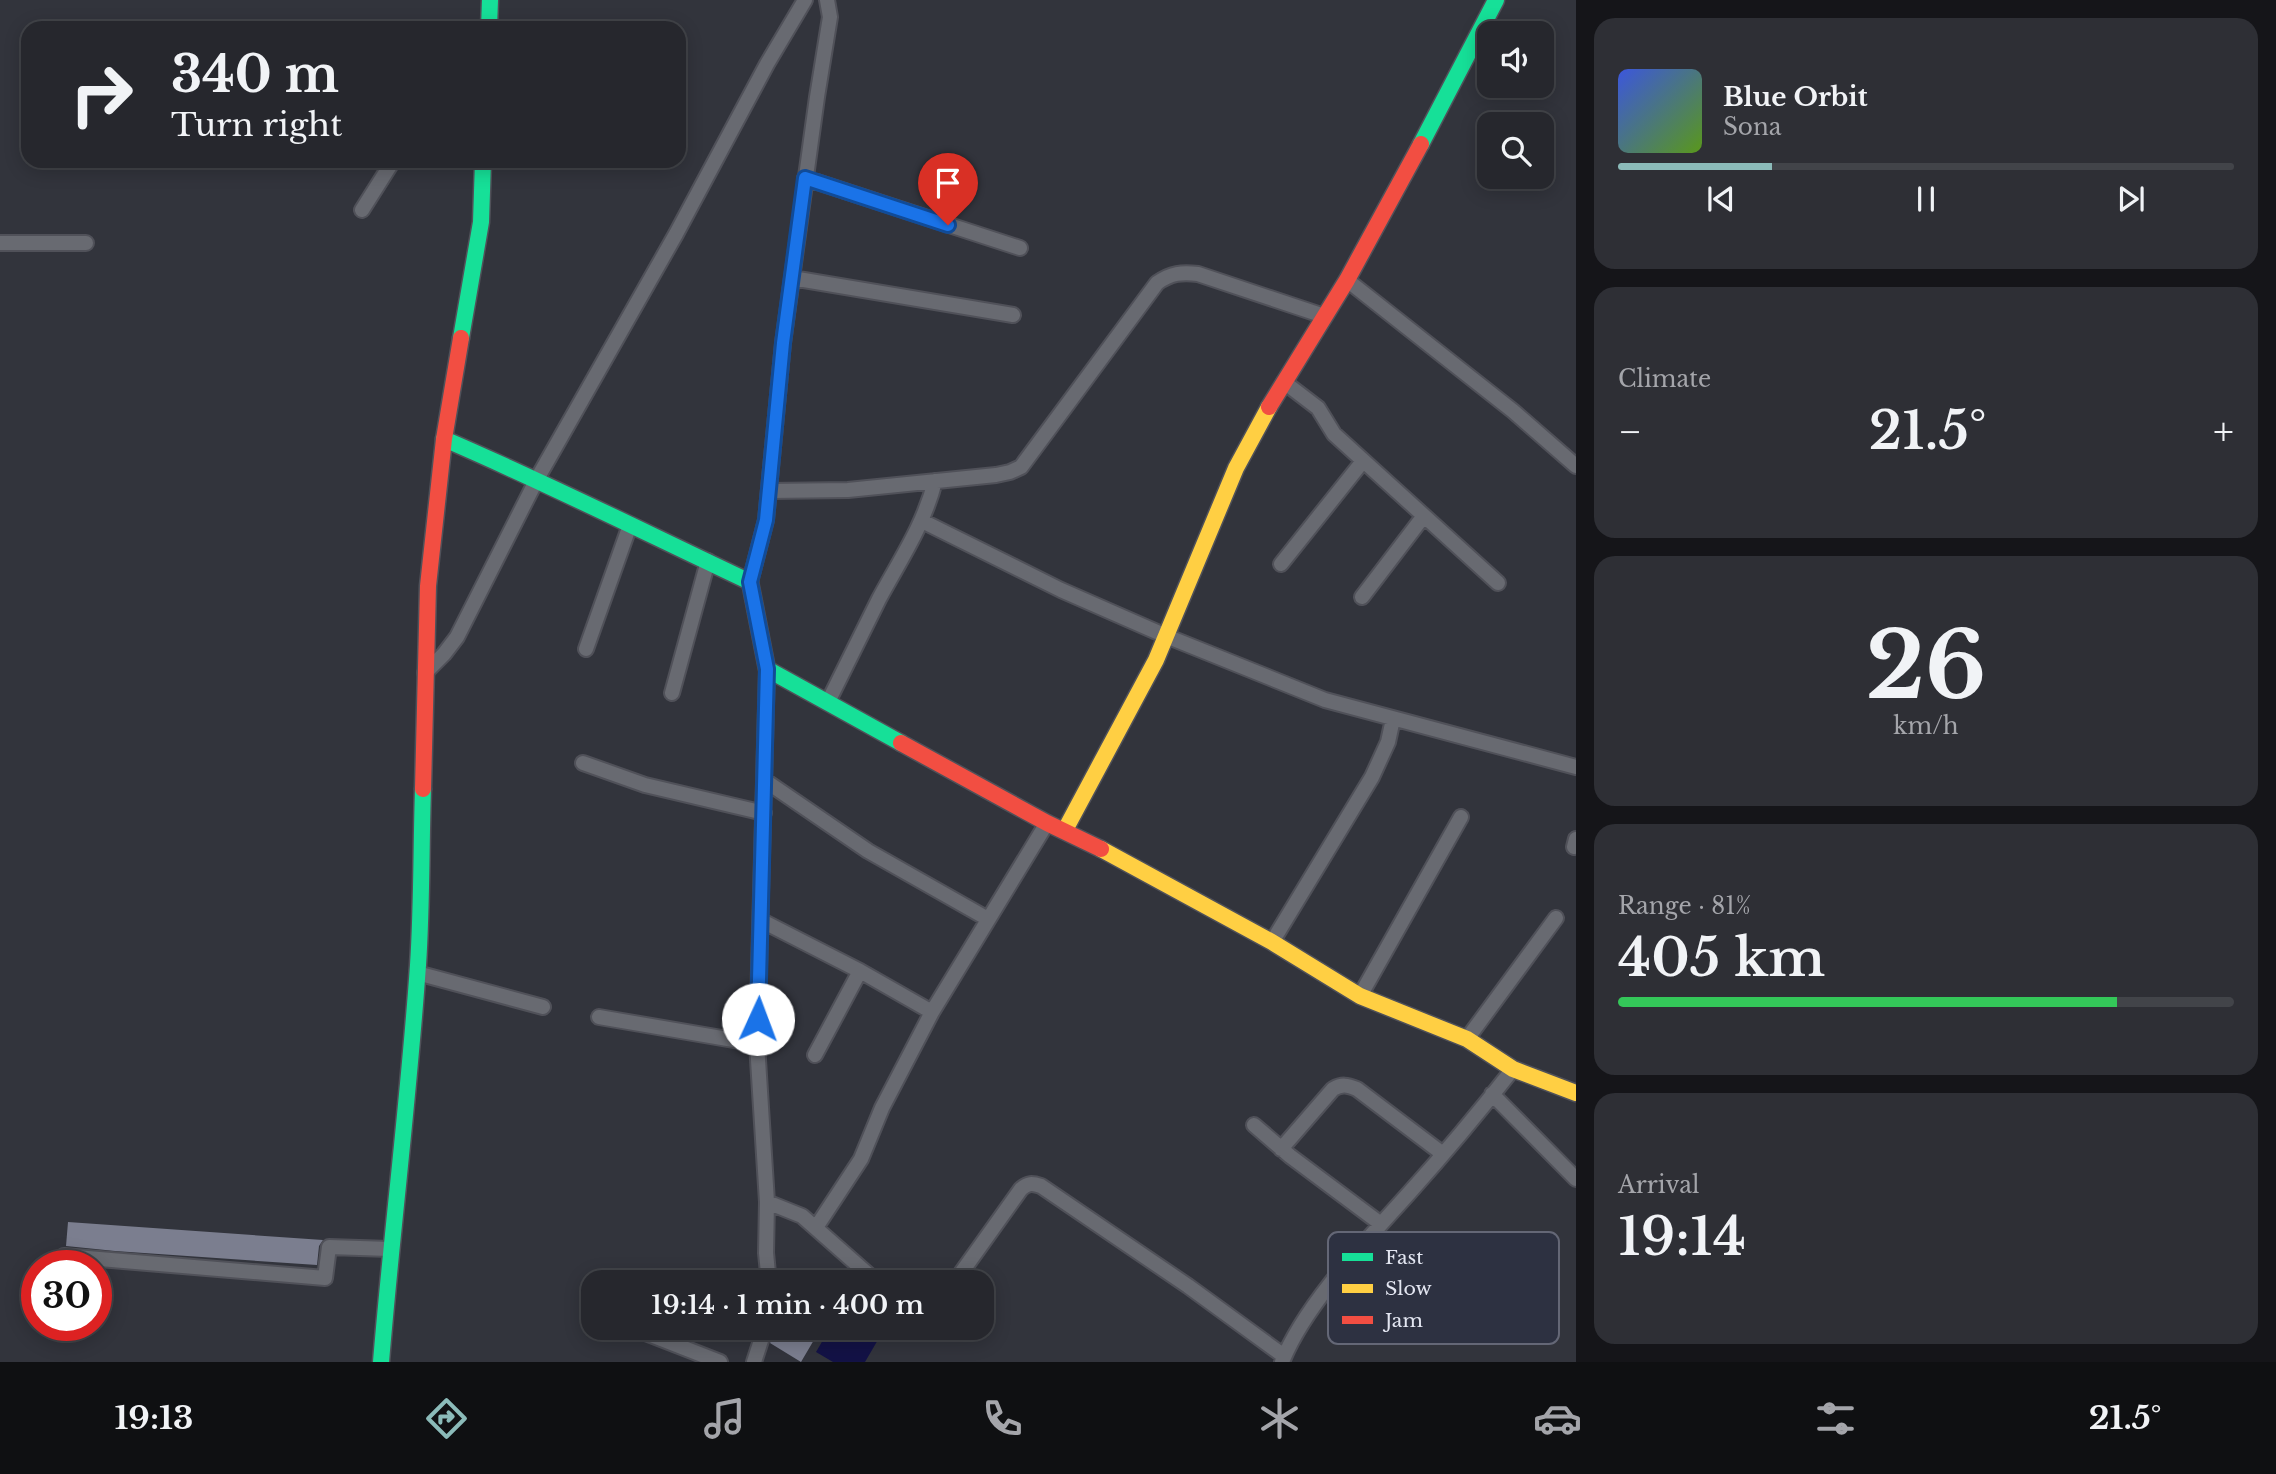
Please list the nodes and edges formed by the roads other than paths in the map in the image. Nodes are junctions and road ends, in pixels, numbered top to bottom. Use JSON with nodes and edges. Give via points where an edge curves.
{"nodes":[{"id":1,"x":490,"y":0,"type":"edge"},
{"id":2,"x":805,"y":0,"type":"edge"},
{"id":3,"x":827,"y":0,"type":"edge"},
{"id":4,"x":1496,"y":0,"type":"edge"},
{"id":5,"x":489,"y":21,"type":"edge"},
{"id":6,"x":388,"y":168,"type":"edge"},
{"id":7,"x":483,"y":168,"type":"edge"},
{"id":8,"x":805,"y":178,"type":"junction"},
{"id":9,"x":362,"y":209,"type":"dead end"},
{"id":10,"x":0,"y":243,"type":"edge"},
{"id":11,"x":86,"y":243,"type":"dead end"},
{"id":12,"x":1020,"y":248,"type":"dead end"},
{"id":13,"x":792,"y":278,"type":"junction"},
{"id":14,"x":1347,"y":280,"type":"junction"},
{"id":15,"x":1013,"y":315,"type":"dead end"},
{"id":16,"x":1324,"y":316,"type":"junction"},
{"id":17,"x":1284,"y":382,"type":"junction"},
{"id":18,"x":444,"y":439,"type":"junction"},
{"id":19,"x":1363,"y":461,"type":"junction"},
{"id":20,"x":1576,"y":466,"type":"edge"},
{"id":21,"x":537,"y":479,"type":"junction"},
{"id":22,"x":935,"y":481,"type":"junction"},
{"id":23,"x":769,"y":491,"type":"junction"},
{"id":24,"x":1423,"y":517,"type":"junction"},
{"id":25,"x":922,"y":521,"type":"junction"},
{"id":26,"x":630,"y":526,"type":"junction"},
{"id":27,"x":708,"y":561,"type":"junction"},
{"id":28,"x":1280,"y":564,"type":"dead end"},
{"id":29,"x":750,"y":582,"type":"junction"},
{"id":30,"x":1498,"y":583,"type":"dead end"},
{"id":31,"x":1362,"y":597,"type":"dead end"},
{"id":32,"x":1166,"y":636,"type":"junction"},
{"id":33,"x":586,"y":649,"type":"dead end"},
{"id":34,"x":767,"y":669,"type":"junction"},
{"id":35,"x":425,"y":673,"type":"junction"},
{"id":36,"x":672,"y":693,"type":"dead end"},
{"id":37,"x":828,"y":702,"type":"junction"},
{"id":38,"x":1393,"y":719,"type":"junction"},
{"id":39,"x":583,"y":763,"type":"dead end"},
{"id":40,"x":1576,"y":767,"type":"edge"},
{"id":41,"x":764,"y":780,"type":"junction"},
{"id":42,"x":764,"y":813,"type":"junction"},
{"id":43,"x":1461,"y":817,"type":"dead end"},
{"id":44,"x":1047,"y":823,"type":"junction"},
{"id":45,"x":1065,"y":830,"type":"junction"},
{"id":46,"x":1556,"y":918,"type":"dead end"},
{"id":47,"x":988,"y":919,"type":"junction"},
{"id":48,"x":762,"y":921,"type":"junction"},
{"id":49,"x":1272,"y":942,"type":"junction"},
{"id":50,"x":860,"y":971,"type":"junction"},
{"id":51,"x":417,"y":974,"type":"junction"},
{"id":52,"x":1360,"y":996,"type":"junction"},
{"id":53,"x":543,"y":1007,"type":"dead end"},
{"id":54,"x":932,"y":1012,"type":"junction"},
{"id":55,"x":599,"y":1017,"type":"dead end"},
{"id":56,"x":1467,"y":1039,"type":"junction"},
{"id":57,"x":757,"y":1044,"type":"junction"},
{"id":58,"x":815,"y":1055,"type":"dead end"},
{"id":59,"x":1513,"y":1069,"type":"junction"},
{"id":60,"x":1576,"y":1093,"type":"edge"},
{"id":61,"x":1492,"y":1094,"type":"junction"},
{"id":62,"x":1254,"y":1125,"type":"dead end"},
{"id":63,"x":1281,"y":1149,"type":"junction"},
{"id":64,"x":1443,"y":1154,"type":"junction"},
{"id":65,"x":1576,"y":1179,"type":"edge"},
{"id":66,"x":767,"y":1202,"type":"junction"},
{"id":67,"x":1381,"y":1224,"type":"junction"},
{"id":68,"x":817,"y":1226,"type":"junction"},
{"id":69,"x":1374,"y":1232,"type":"edge"},
{"id":70,"x":390,"y":1249,"type":"junction"},
{"id":71,"x":112,"y":1260,"type":"edge"},
{"id":72,"x":768,"y":1270,"type":"edge"},
{"id":73,"x":864,"y":1270,"type":"edge"},
{"id":74,"x":963,"y":1270,"type":"edge"},
{"id":75,"x":1328,"y":1289,"type":"edge"},
{"id":76,"x":664,"y":1340,"type":"edge"},
{"id":77,"x":761,"y":1340,"type":"edge"},
{"id":78,"x":1283,"y":1359,"type":"edge"},
{"id":79,"x":382,"y":1362,"type":"edge"},
{"id":80,"x":720,"y":1362,"type":"edge"},
{"id":81,"x":754,"y":1362,"type":"edge"}],
"edges":[{"from":1,"to":5,"type":"street"},
{"from":2,"to":21,"type":"street"},
{"from":3,"to":8,"type":"street","via":[[830,17]]},
{"from":4,"to":14,"type":"street"},
{"from":6,"to":9,"type":"street"},
{"from":7,"to":18,"type":"street","via":[[481,222]]},
{"from":8,"to":12,"type":"street"},
{"from":8,"to":13,"type":"street"},
{"from":10,"to":11,"type":"street"},
{"from":13,"to":15,"type":"street"},
{"from":13,"to":23,"type":"street"},
{"from":14,"to":16,"type":"street"},
{"from":14,"to":20,"type":"street"},
{"from":16,"to":17,"type":"street"},
{"from":16,"to":22,"type":"street","via":[[1198,274],[1168,275],[1157,283],[1021,467],[996,475]]},
{"from":17,"to":19,"type":"street","via":[[1318,408],[1334,434]]},
{"from":17,"to":32,"type":"street","via":[[1236,468]]},
{"from":18,"to":21,"type":"street"},
{"from":18,"to":35,"type":"street","via":[[428,586]]},
{"from":19,"to":24,"type":"street"},
{"from":19,"to":28,"type":"street"},
{"from":21,"to":26,"type":"street"},
{"from":21,"to":35,"type":"street","via":[[457,637]]},
{"from":22,"to":23,"type":"street","via":[[848,490]]},
{"from":22,"to":25,"type":"street"},
{"from":23,"to":29,"type":"street"},
{"from":24,"to":30,"type":"street"},
{"from":24,"to":31,"type":"street"},
{"from":25,"to":32,"type":"street"},
{"from":25,"to":37,"type":"street"},
{"from":26,"to":27,"type":"street"},
{"from":26,"to":33,"type":"street"},
{"from":27,"to":29,"type":"street"},
{"from":27,"to":36,"type":"street"},
{"from":29,"to":34,"type":"street"},
{"from":32,"to":38,"type":"street","via":[[1325,700]]},
{"from":32,"to":45,"type":"street"},
{"from":34,"to":37,"type":"street"},
{"from":34,"to":41,"type":"street"},
{"from":35,"to":51,"type":"street"},
{"from":37,"to":44,"type":"street"},
{"from":38,"to":40,"type":"street"},
{"from":38,"to":49,"type":"street","via":[[1372,777]]},
{"from":39,"to":42,"type":"street","via":[[645,786]]},
{"from":41,"to":42,"type":"street"},
{"from":41,"to":47,"type":"street","via":[[868,850]]},
{"from":42,"to":48,"type":"street"},
{"from":43,"to":52,"type":"street"},
{"from":44,"to":45,"type":"street"},
{"from":44,"to":47,"type":"street"},
{"from":45,"to":49,"type":"street"},
{"from":46,"to":56,"type":"street"},
{"from":47,"to":54,"type":"street"},
{"from":48,"to":50,"type":"street"},
{"from":48,"to":57,"type":"street"},
{"from":49,"to":52,"type":"street"},
{"from":50,"to":54,"type":"street"},
{"from":50,"to":58,"type":"street"},
{"from":51,"to":53,"type":"street"},
{"from":51,"to":70,"type":"street"},
{"from":52,"to":56,"type":"street"},
{"from":54,"to":68,"type":"street","via":[[861,1159]]},
{"from":55,"to":57,"type":"street"},
{"from":56,"to":59,"type":"street"},
{"from":57,"to":66,"type":"street"},
{"from":59,"to":60,"type":"street"},
{"from":59,"to":61,"type":"street"},
{"from":61,"to":64,"type":"street"},
{"from":61,"to":65,"type":"street"},
{"from":62,"to":63,"type":"street"},
{"from":63,"to":64,"type":"street","via":[[1333,1089],[1348,1085]]},
{"from":63,"to":67,"type":"street"},
{"from":64,"to":67,"type":"street"},
{"from":66,"to":68,"type":"street"},
{"from":66,"to":72,"type":"street"},
{"from":67,"to":69,"type":"street"},
{"from":68,"to":73,"type":"street"},
{"from":70,"to":71,"type":"street","via":[[329,1247],[325,1278]]},
{"from":70,"to":79,"type":"street"},
{"from":74,"to":78,"type":"street","via":[[1021,1189],[1033,1183],[1188,1286]]},
{"from":75,"to":78,"type":"street"},
{"from":76,"to":80,"type":"street"},
{"from":77,"to":81,"type":"street"}]}
